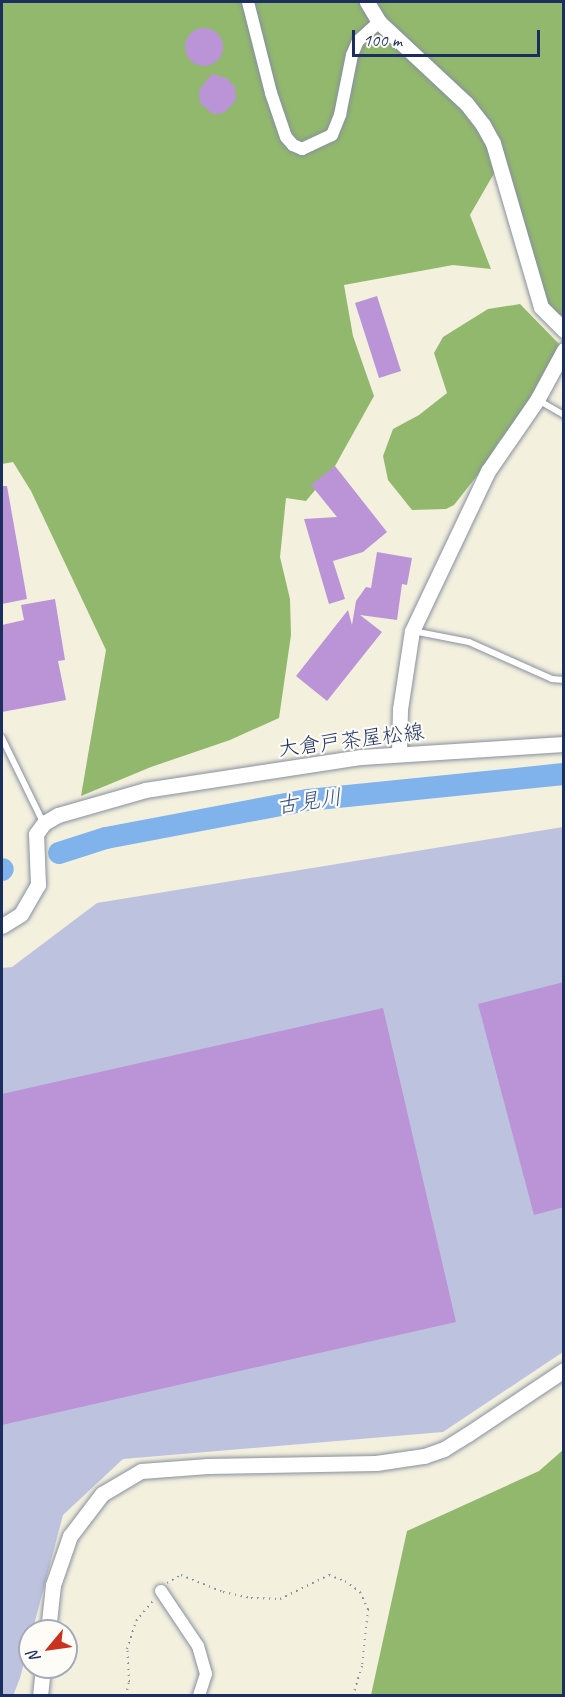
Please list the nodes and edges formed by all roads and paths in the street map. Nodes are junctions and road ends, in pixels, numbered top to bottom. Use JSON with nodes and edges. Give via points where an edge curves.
{"nodes":[{"id":1,"x":248,"y":2,"type":"edge"},
{"id":2,"x":367,"y":2,"type":"edge"},
{"id":3,"x":379,"y":22,"type":"junction"},
{"id":4,"x":564,"y":330,"type":"edge"},
{"id":5,"x":564,"y":350,"type":"edge"},
{"id":6,"x":537,"y":400,"type":"junction"},
{"id":7,"x":564,"y":415,"type":"edge"},
{"id":8,"x":412,"y":631,"type":"junction"},
{"id":9,"x":564,"y":680,"type":"edge"},
{"id":10,"x":2,"y":738,"type":"edge"},
{"id":11,"x":564,"y":744,"type":"edge"},
{"id":12,"x":399,"y":753,"type":"junction"},
{"id":13,"x":44,"y":823,"type":"junction"},
{"id":14,"x":2,"y":926,"type":"edge"},
{"id":15,"x":564,"y":1370,"type":"edge"},
{"id":16,"x":161,"y":1591,"type":"junction"},
{"id":17,"x":49,"y":1619,"type":"edge"},
{"id":18,"x":42,"y":1679,"type":"edge"},
{"id":19,"x":40,"y":1695,"type":"edge"},
{"id":20,"x":126,"y":1695,"type":"edge"},
{"id":21,"x":199,"y":1695,"type":"edge"},
{"id":22,"x":354,"y":1695,"type":"edge"}],
"edges":[{"from":1,"to":3,"type":"street","via":[[286,137],[302,149],[332,135],[352,55],[358,41]]},
{"from":2,"to":3,"type":"street"},
{"from":3,"to":4,"type":"street","via":[[483,124],[493,143],[541,307]]},
{"from":5,"to":6,"type":"street"},
{"from":6,"to":7,"type":"lane"},
{"from":6,"to":8,"type":"street","via":[[488,471]]},
{"from":8,"to":9,"type":"lane","via":[[470,642],[552,679]]},
{"from":8,"to":12,"type":"street","via":[[400,709]]},
{"from":10,"to":13,"type":"lane"},
{"from":11,"to":12,"type":"street","name":"大倉戸茶屋松線"},
{"from":12,"to":13,"type":"street","name":"大倉戸茶屋松線","via":[[145,790],[57,815]]},
{"from":13,"to":14,"type":"street","via":[[36,834],[38,885],[21,914]]},
{"from":15,"to":17,"type":"street","via":[[444,1449],[423,1456],[376,1463],[141,1471],[102,1494],[70,1536],[53,1585]]},
{"from":16,"to":20,"type":"path","via":[[136,1621],[127,1649]]},
{"from":16,"to":21,"type":"street","via":[[198,1646],[206,1674]]},
{"from":16,"to":22,"type":"path","via":[[182,1575],[251,1598],[280,1599],[329,1575],[345,1581],[360,1592],[368,1609],[362,1666]]},
{"from":18,"to":19,"type":"street"}]}
